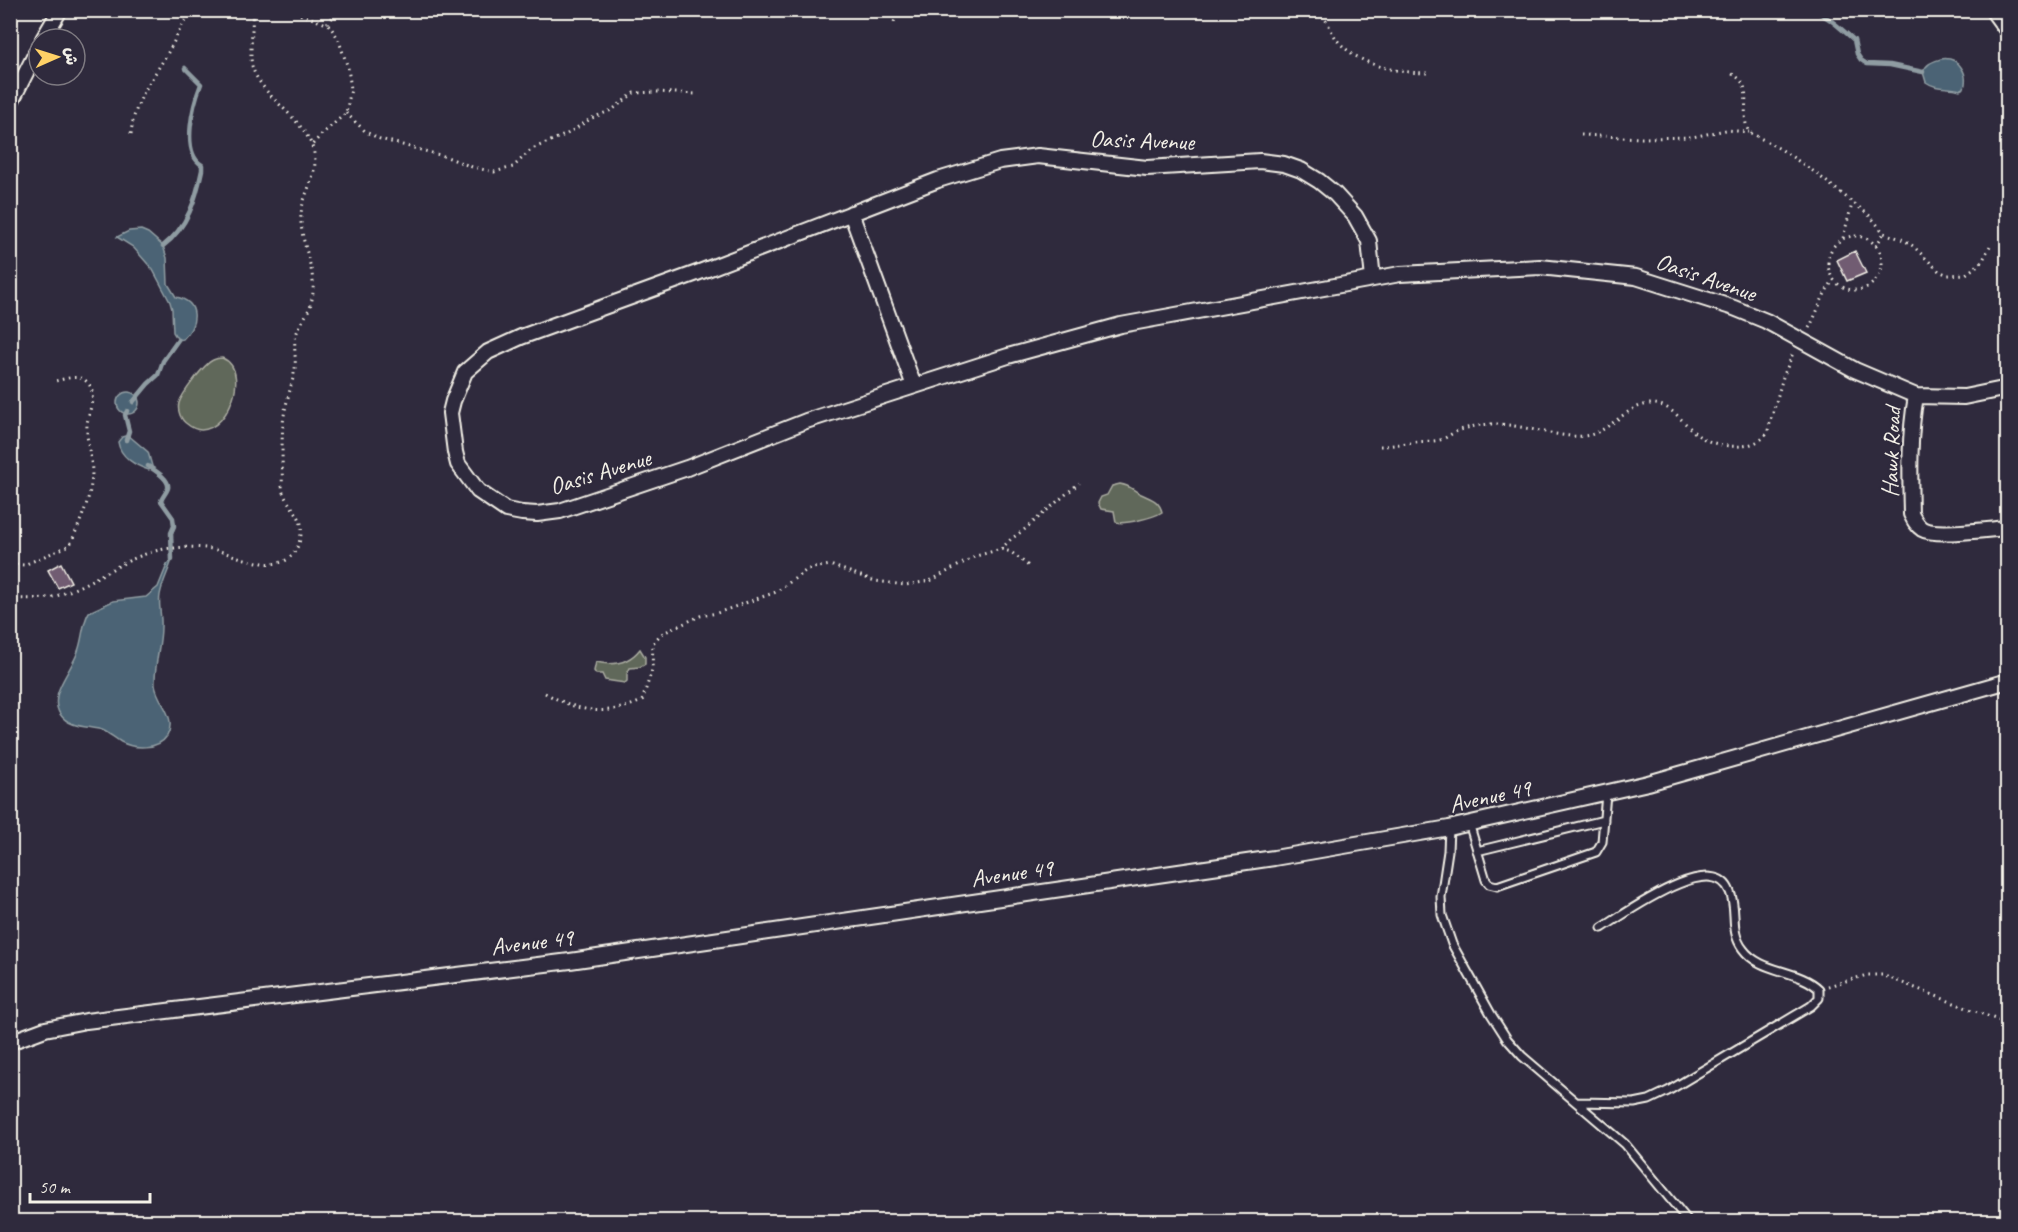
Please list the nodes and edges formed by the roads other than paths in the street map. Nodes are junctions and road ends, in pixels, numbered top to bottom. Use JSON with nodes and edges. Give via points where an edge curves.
{"nodes":[{"id":1,"x":60,"y":10,"type":"edge"},
{"id":2,"x":1992,"y":10,"type":"edge"},
{"id":3,"x":50,"y":27,"type":"edge"},
{"id":4,"x":2007,"y":32,"type":"edge"},
{"id":5,"x":27,"y":71,"type":"edge"},
{"id":6,"x":10,"y":104,"type":"edge"},
{"id":7,"x":851,"y":213,"type":"junction"},
{"id":8,"x":1373,"y":279,"type":"junction"},
{"id":9,"x":914,"y":386,"type":"junction"},
{"id":10,"x":2007,"y":388,"type":"edge"},
{"id":11,"x":1916,"y":396,"type":"junction"},
{"id":12,"x":2007,"y":528,"type":"edge"},
{"id":13,"x":2007,"y":681,"type":"edge"},
{"id":14,"x":1606,"y":793,"type":"junction"},
{"id":15,"x":1604,"y":820,"type":"junction"},
{"id":16,"x":1470,"y":823,"type":"junction"},
{"id":17,"x":1449,"y":828,"type":"junction"},
{"id":18,"x":1477,"y":851,"type":"junction"},
{"id":19,"x":1602,"y":927,"type":"dead end"},
{"id":20,"x":10,"y":1042,"type":"edge"},
{"id":21,"x":1577,"y":1102,"type":"junction"},
{"id":22,"x":1689,"y":1221,"type":"edge"}],
"edges":[{"from":1,"to":3,"type":"street"},
{"from":2,"to":4,"type":"street"},
{"from":5,"to":6,"type":"street"},
{"from":7,"to":8,"type":"street","name":"Oasis Avenue","via":[[1000,161],[1038,156],[1147,168],[1260,161],[1284,164],[1319,181],[1355,216],[1369,241]]},
{"from":7,"to":9,"type":"street"},
{"from":7,"to":9,"type":"street","name":"Oasis Avenue","via":[[488,352],[465,372],[453,400],[450,413],[458,464],[478,491],[506,510],[529,514],[560,511]]},
{"from":8,"to":9,"type":"street","name":"Oasis Avenue","via":[[1121,325]]},
{"from":8,"to":11,"type":"street","name":"Oasis Avenue","via":[[1400,274],[1540,267],[1636,277],[1766,321],[1855,370]]},
{"from":10,"to":11,"type":"street","name":"Oasis Avenue","via":[[1964,397]]},
{"from":11,"to":12,"type":"street","name":"Hawk Road","via":[[1910,449],[1911,514],[1916,523],[1923,530],[1935,532]]},
{"from":13,"to":14,"type":"street","name":"Avenue 49"},
{"from":14,"to":15,"type":"lane"},
{"from":14,"to":16,"type":"street","name":"Avenue 49"},
{"from":15,"to":18,"type":"lane"},
{"from":15,"to":18,"type":"lane","via":[[1602,842],[1596,852],[1497,886],[1486,880]]},
{"from":16,"to":17,"type":"street","name":"Avenue 49"},
{"from":16,"to":18,"type":"lane"},
{"from":17,"to":20,"type":"street","name":"Avenue 49","via":[[1274,858],[581,959],[86,1021],[45,1029]]},
{"from":17,"to":21,"type":"lane","via":[[1441,897],[1442,915],[1452,944],[1507,1039]]},
{"from":19,"to":21,"type":"lane","via":[[1676,884],[1698,877],[1715,878],[1730,891],[1733,926],[1744,951],[1761,964],[1811,982],[1819,989],[1819,998],[1649,1100]]},
{"from":21,"to":22,"type":"lane","via":[[1625,1144]]}]}
